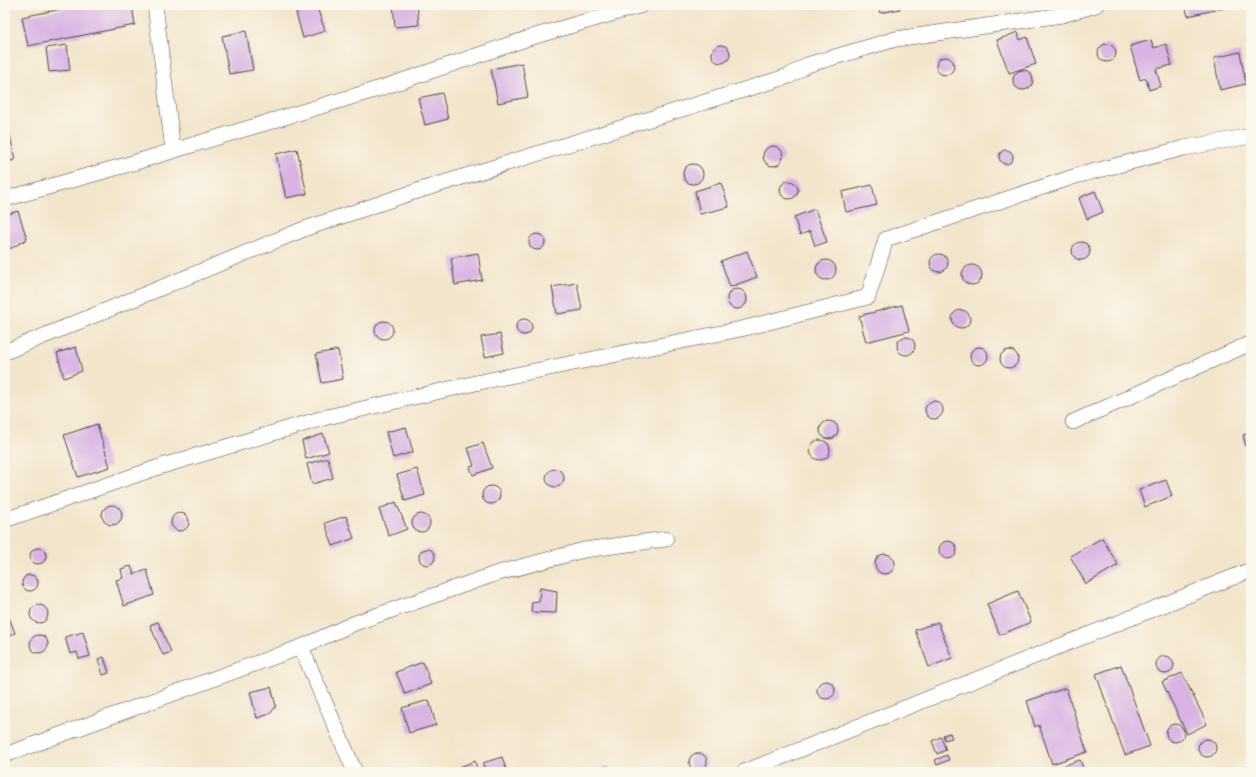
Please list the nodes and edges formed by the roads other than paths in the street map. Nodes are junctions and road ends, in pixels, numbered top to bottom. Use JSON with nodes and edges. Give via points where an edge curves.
{"nodes":[{"id":1,"x":155,"y":5,"type":"edge"},
{"id":2,"x":642,"y":5,"type":"edge"},
{"id":3,"x":1096,"y":5,"type":"edge"},
{"id":4,"x":1251,"y":136,"type":"edge"},
{"id":5,"x":173,"y":150,"type":"junction"},
{"id":6,"x":5,"y":199,"type":"edge"},
{"id":7,"x":1251,"y":344,"type":"edge"},
{"id":8,"x":5,"y":352,"type":"edge"},
{"id":9,"x":1073,"y":422,"type":"dead end"},
{"id":10,"x":5,"y":520,"type":"edge"},
{"id":11,"x":666,"y":539,"type":"dead end"},
{"id":12,"x":1251,"y":570,"type":"edge"},
{"id":13,"x":301,"y":647,"type":"junction"},
{"id":14,"x":5,"y":755,"type":"edge"},
{"id":15,"x":355,"y":772,"type":"edge"},
{"id":16,"x":744,"y":772,"type":"edge"}],
"edges":[{"from":1,"to":5,"type":"street"},
{"from":2,"to":5,"type":"street","via":[[532,37],[381,88]]},
{"from":3,"to":8,"type":"street","via":[[1062,15],[896,39],[807,64],[789,76],[414,192],[304,229]]},
{"from":4,"to":10,"type":"street","via":[[1184,148],[1076,176],[886,239],[868,297],[741,329],[480,382],[326,418],[162,466]]},
{"from":5,"to":6,"type":"street"},
{"from":7,"to":9,"type":"street"},
{"from":11,"to":13,"type":"street","via":[[584,550],[495,574],[355,622]]},
{"from":12,"to":16,"type":"street"},
{"from":13,"to":14,"type":"street"},
{"from":13,"to":15,"type":"street"}]}
